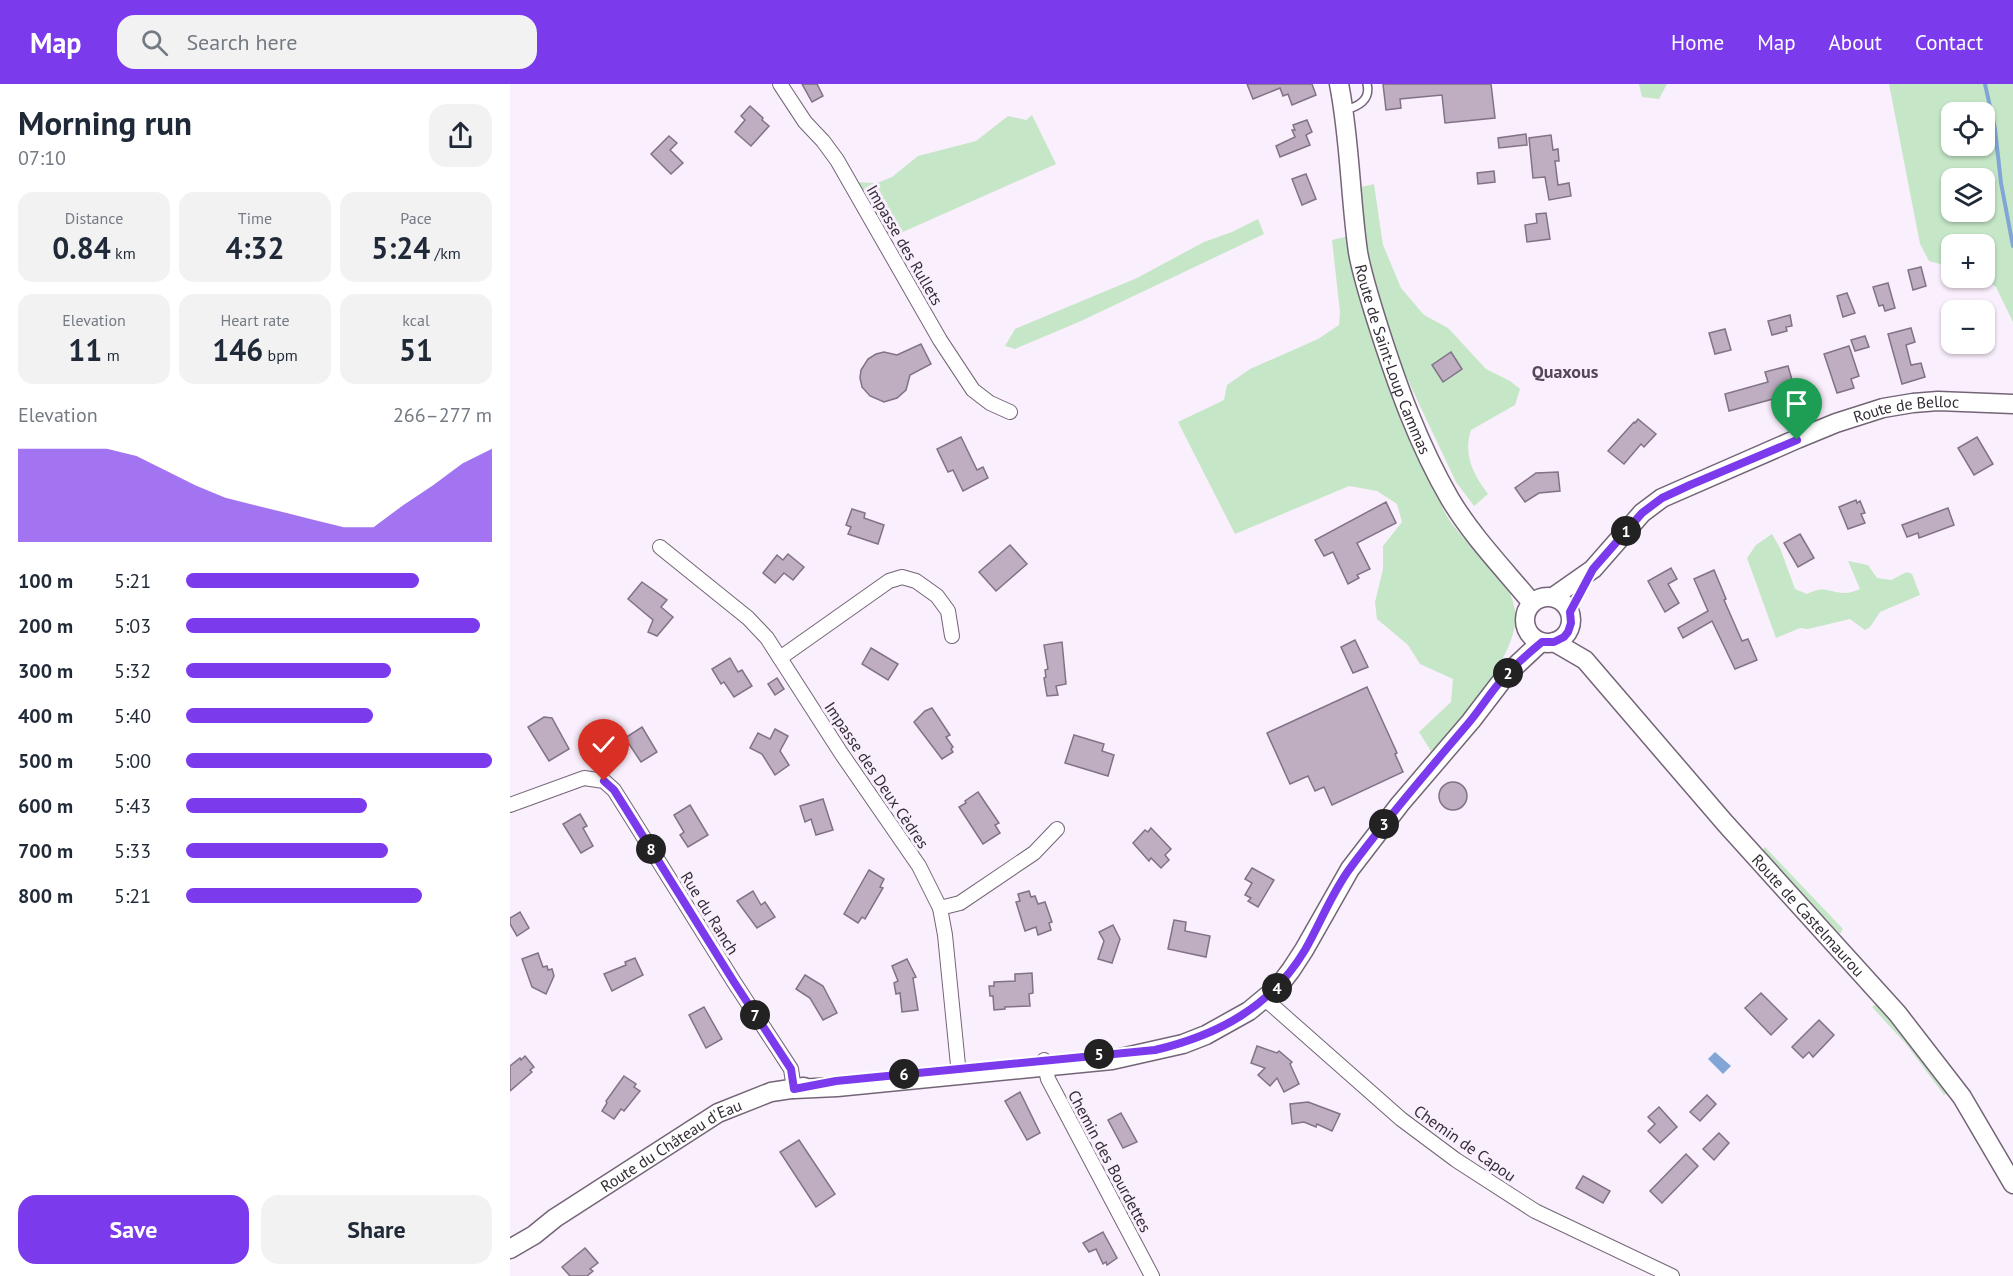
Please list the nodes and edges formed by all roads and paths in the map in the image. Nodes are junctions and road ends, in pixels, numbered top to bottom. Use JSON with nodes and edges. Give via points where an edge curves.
{"nodes":[{"id":1,"x":780,"y":84,"type":"edge"},
{"id":2,"x":1339,"y":84,"type":"edge"},
{"id":3,"x":1367,"y":84,"type":"edge"},
{"id":4,"x":1344,"y":110,"type":"junction"},
{"id":5,"x":2013,"y":404,"type":"edge"},
{"id":6,"x":1010,"y":412,"type":"dead end"},
{"id":7,"x":660,"y":547,"type":"dead end"},
{"id":8,"x":1593,"y":569,"type":"junction"},
{"id":9,"x":1553,"y":597,"type":"junction"},
{"id":10,"x":1532,"y":603,"type":"junction"},
{"id":11,"x":1570,"y":619,"type":"junction"},
{"id":12,"x":1527,"y":629,"type":"junction"},
{"id":13,"x":952,"y":636,"type":"dead end"},
{"id":14,"x":1548,"y":642,"type":"junction"},
{"id":15,"x":780,"y":658,"type":"junction"},
{"id":16,"x":1585,"y":660,"type":"junction"},
{"id":17,"x":1507,"y":674,"type":"junction"},
{"id":18,"x":510,"y":805,"type":"edge"},
{"id":19,"x":1057,"y":829,"type":"dead end"},
{"id":20,"x":940,"y":908,"type":"junction"},
{"id":21,"x":1265,"y":999,"type":"junction"},
{"id":22,"x":1044,"y":1064,"type":"junction"},
{"id":23,"x":958,"y":1072,"type":"junction"},
{"id":24,"x":794,"y":1089,"type":"junction"},
{"id":25,"x":2013,"y":1184,"type":"edge"},
{"id":26,"x":555,"y":1218,"type":"junction"},
{"id":27,"x":510,"y":1237,"type":"edge"},
{"id":28,"x":510,"y":1249,"type":"edge"},
{"id":29,"x":1152,"y":1276,"type":"edge"},
{"id":30,"x":1672,"y":1276,"type":"edge"}],
"edges":[{"from":1,"to":6,"type":"street","name":"Impasse des Rullets","via":[[837,160],[973,390]]},
{"from":2,"to":4,"type":"street","name":"Route de Saint-Loup Cammas"},
{"from":3,"to":4,"type":"lane","via":[[1366,99],[1357,107]]},
{"from":4,"to":10,"type":"street","name":"Route de Saint-Loup Cammas","via":[[1358,253],[1380,332],[1408,409],[1451,500]]},
{"from":5,"to":8,"type":"street","name":"Route de Belloc","via":[[1921,402],[1883,408],[1836,423],[1662,498],[1642,513]]},
{"from":7,"to":15,"type":"street","name":"Impasse des Deux Cèdres","via":[[748,618]]},
{"from":8,"to":9,"type":"street","name":"Route de Belloc"},
{"from":8,"to":11,"type":"street","name":"Route de Belloc"},
{"from":9,"to":10,"type":"street","name":"Route de Belloc"},
{"from":9,"to":11,"type":"street","via":[[1564,602]]},
{"from":10,"to":12,"type":"street","via":[[1524,620]]},
{"from":11,"to":14,"type":"street","name":"Route de Belloc","via":[[1564,637]]},
{"from":11,"to":16,"type":"street","name":"Route de Castelmaurou"},
{"from":12,"to":14,"type":"street","via":[[1530,635]]},
{"from":12,"to":17,"type":"street","name":"Route du Château d'Eau"},
{"from":13,"to":15,"type":"street","via":[[948,612],[937,596],[916,581],[902,577],[889,580]]},
{"from":14,"to":16,"type":"street","name":"Route de Castelmaurou"},
{"from":14,"to":17,"type":"street","name":"Route du Château d'Eau"},
{"from":15,"to":20,"type":"street","name":"Impasse des Deux Cèdres","via":[[919,866]]},
{"from":16,"to":25,"type":"street","name":"Route de Castelmaurou","via":[[1725,824],[1904,1020],[1962,1097]]},
{"from":17,"to":21,"type":"street","name":"Route du Château d'Eau","via":[[1350,869],[1304,950]]},
{"from":18,"to":24,"type":"street","name":"Rue du Ranch","via":[[584,778],[604,781],[614,790],[791,1069]]},
{"from":19,"to":20,"type":"street","via":[[1034,853],[970,897]]},
{"from":20,"to":23,"type":"street","name":"Impasse des Deux Cèdres"},
{"from":21,"to":22,"type":"street","name":"Route du Château d'Eau","via":[[1229,1023],[1183,1044],[1112,1060]]},
{"from":21,"to":30,"type":"street","name":"Chemin de Capou","via":[[1401,1119],[1456,1160],[1535,1211]]},
{"from":22,"to":23,"type":"street","name":"Route du Château d'Eau"},
{"from":22,"to":29,"type":"street","name":"Chemin des Bourdettes","via":[[1048,1079]]},
{"from":23,"to":24,"type":"street","name":"Route du Château d'Eau"},
{"from":24,"to":26,"type":"street","name":"Route du Château d'Eau","via":[[755,1097],[718,1113]]},
{"from":26,"to":27,"type":"street","name":"Route du Château d'Eau"},
{"from":26,"to":28,"type":"street","name":"Route du Château d'Eau"}]}
